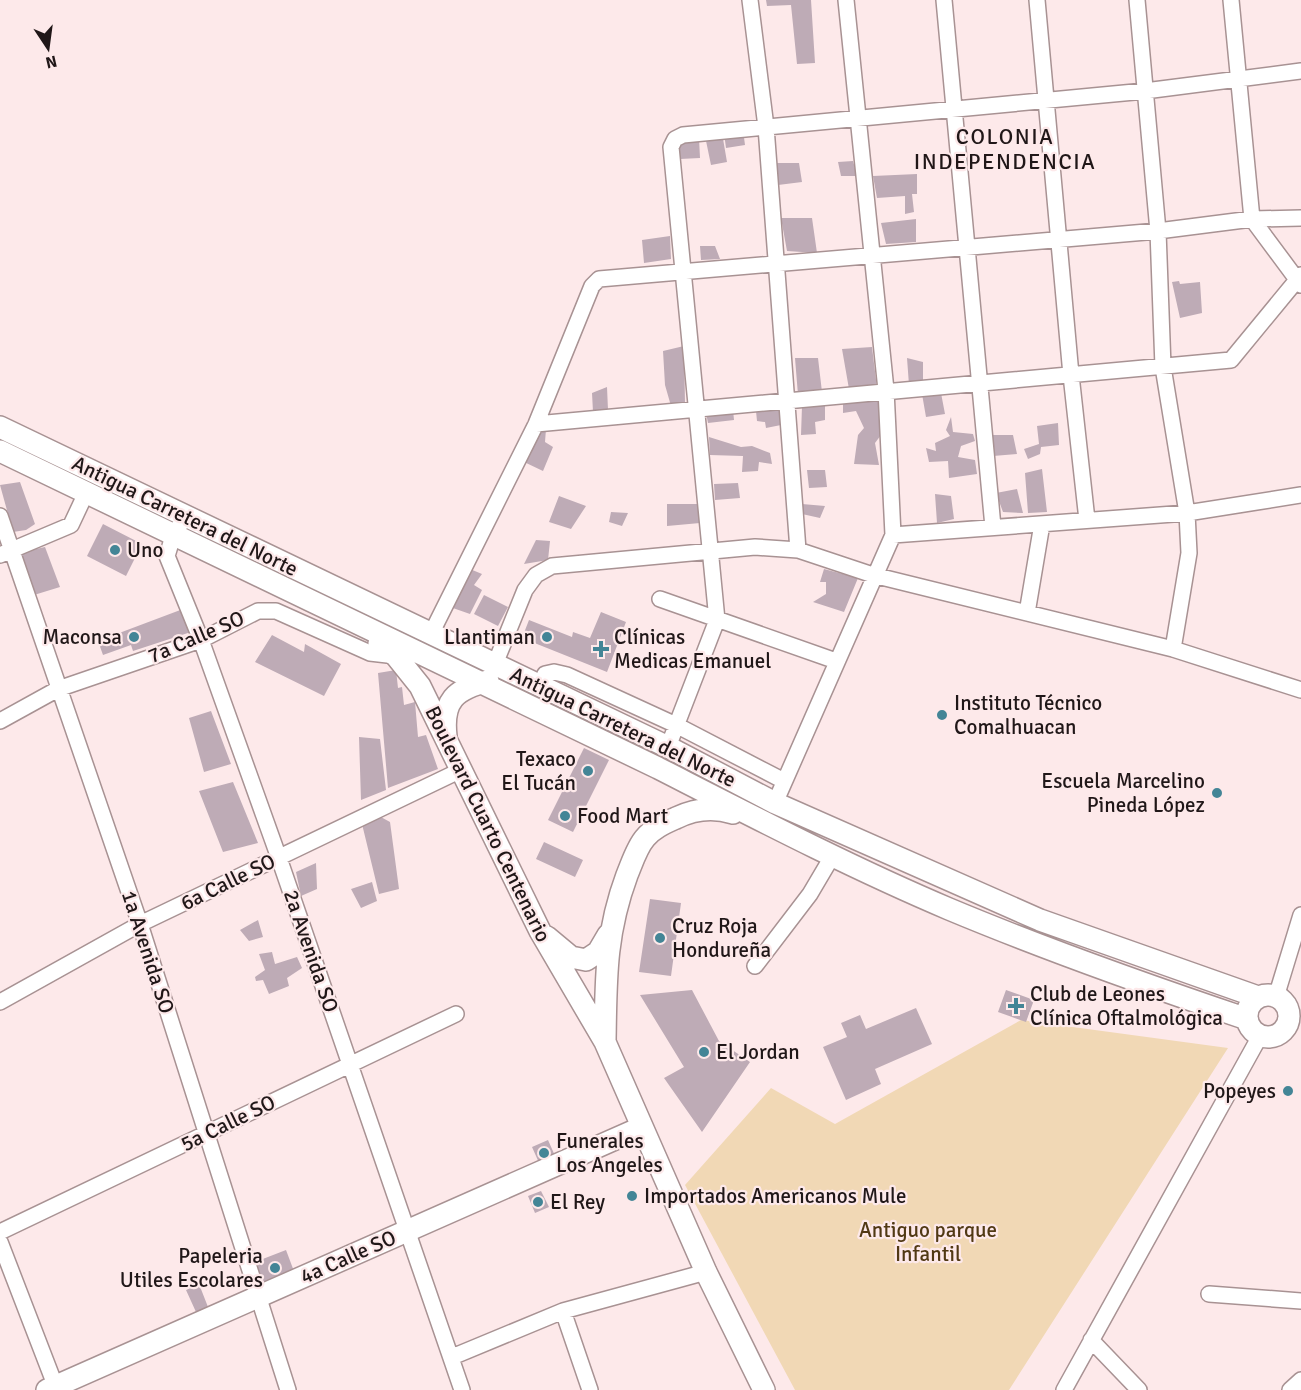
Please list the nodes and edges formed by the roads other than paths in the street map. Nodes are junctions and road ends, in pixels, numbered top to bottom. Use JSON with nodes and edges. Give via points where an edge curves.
{"nodes":[{"id":1,"x":750,"y":0,"type":"edge"},
{"id":2,"x":846,"y":0,"type":"edge"},
{"id":3,"x":944,"y":0,"type":"edge"},
{"id":4,"x":1037,"y":0,"type":"edge"},
{"id":5,"x":1137,"y":0,"type":"edge"},
{"id":6,"x":1231,"y":0,"type":"edge"},
{"id":7,"x":1301,"y":71,"type":"edge"},
{"id":8,"x":1238,"y":79,"type":"junction"},
{"id":9,"x":1145,"y":91,"type":"junction"},
{"id":10,"x":1047,"y":100,"type":"junction"},
{"id":11,"x":954,"y":109,"type":"junction"},
{"id":12,"x":859,"y":118,"type":"junction"},
{"id":13,"x":766,"y":127,"type":"junction"},
{"id":14,"x":1301,"y":218,"type":"edge"},
{"id":15,"x":1252,"y":219,"type":"junction"},
{"id":16,"x":1158,"y":231,"type":"junction"},
{"id":17,"x":1060,"y":240,"type":"junction"},
{"id":18,"x":967,"y":248,"type":"junction"},
{"id":19,"x":874,"y":256,"type":"junction"},
{"id":20,"x":777,"y":264,"type":"junction"},
{"id":21,"x":684,"y":272,"type":"junction"},
{"id":22,"x":1300,"y":280,"type":"edge"},
{"id":23,"x":1163,"y":367,"type":"junction"},
{"id":24,"x":1071,"y":375,"type":"junction"},
{"id":25,"x":980,"y":381,"type":"junction"},
{"id":26,"x":886,"y":390,"type":"junction"},
{"id":27,"x":788,"y":400,"type":"junction"},
{"id":28,"x":698,"y":409,"type":"junction"},
{"id":29,"x":536,"y":424,"type":"junction"},
{"id":30,"x":0,"y":427,"type":"edge"},
{"id":31,"x":5,"y":457,"type":"edge"},
{"id":32,"x":68,"y":460,"type":"junction"},
{"id":33,"x":86,"y":493,"type":"junction"},
{"id":34,"x":1301,"y":495,"type":"edge"},
{"id":35,"x":1187,"y":513,"type":"junction"},
{"id":36,"x":0,"y":516,"type":"edge"},
{"id":37,"x":184,"y":517,"type":"junction"},
{"id":38,"x":1087,"y":520,"type":"junction"},
{"id":39,"x":1042,"y":524,"type":"junction"},
{"id":40,"x":993,"y":527,"type":"junction"},
{"id":41,"x":893,"y":535,"type":"junction"},
{"id":42,"x":173,"y":536,"type":"junction"},
{"id":43,"x":798,"y":550,"type":"junction"},
{"id":44,"x":712,"y":552,"type":"junction"},
{"id":45,"x":6,"y":553,"type":"edge"},
{"id":46,"x":873,"y":575,"type":"junction"},
{"id":47,"x":660,"y":599,"type":"dead end"},
{"id":48,"x":1027,"y":613,"type":"junction"},
{"id":49,"x":717,"y":620,"type":"junction"},
{"id":50,"x":353,"y":622,"type":"junction"},
{"id":51,"x":431,"y":634,"type":"junction"},
{"id":52,"x":201,"y":640,"type":"junction"},
{"id":53,"x":1173,"y":649,"type":"junction"},
{"id":54,"x":396,"y":656,"type":"junction"},
{"id":55,"x":836,"y":661,"type":"junction"},
{"id":56,"x":495,"y":664,"type":"junction"},
{"id":57,"x":514,"y":674,"type":"junction"},
{"id":58,"x":480,"y":683,"type":"junction"},
{"id":59,"x":540,"y":685,"type":"junction"},
{"id":60,"x":57,"y":689,"type":"junction"},
{"id":61,"x":1301,"y":690,"type":"edge"},
{"id":62,"x":0,"y":721,"type":"edge"},
{"id":63,"x":676,"y":725,"type":"junction"},
{"id":64,"x":447,"y":742,"type":"junction"},
{"id":65,"x":668,"y":747,"type":"junction"},
{"id":66,"x":459,"y":771,"type":"junction"},
{"id":67,"x":784,"y":782,"type":"junction"},
{"id":68,"x":775,"y":804,"type":"junction"},
{"id":69,"x":763,"y":822,"type":"junction"},
{"id":70,"x":833,"y":855,"type":"junction"},
{"id":71,"x":279,"y":858,"type":"junction"},
{"id":72,"x":1301,"y":915,"type":"edge"},
{"id":73,"x":140,"y":924,"type":"junction"},
{"id":74,"x":540,"y":931,"type":"junction"},
{"id":75,"x":610,"y":932,"type":"junction"},
{"id":76,"x":755,"y":966,"type":"dead end"},
{"id":77,"x":1280,"y":1001,"type":"edge"},
{"id":78,"x":0,"y":1002,"type":"edge"},
{"id":79,"x":456,"y":1014,"type":"dead end"},
{"id":80,"x":1294,"y":1026,"type":"edge"},
{"id":81,"x":1253,"y":1027,"type":"junction"},
{"id":82,"x":604,"y":1042,"type":"junction"},
{"id":83,"x":350,"y":1065,"type":"junction"},
{"id":84,"x":640,"y":1128,"type":"junction"},
{"id":85,"x":207,"y":1133,"type":"junction"},
{"id":86,"x":406,"y":1231,"type":"junction"},
{"id":87,"x":0,"y":1232,"type":"edge"},
{"id":88,"x":0,"y":1242,"type":"edge"},
{"id":89,"x":706,"y":1272,"type":"junction"},
{"id":90,"x":1209,"y":1294,"type":"dead end"},
{"id":91,"x":258,"y":1296,"type":"junction"},
{"id":92,"x":1301,"y":1301,"type":"edge"},
{"id":93,"x":563,"y":1311,"type":"junction"},
{"id":94,"x":1091,"y":1340,"type":"junction"},
{"id":95,"x":452,"y":1357,"type":"junction"},
{"id":96,"x":1301,"y":1380,"type":"edge"},
{"id":97,"x":54,"y":1389,"type":"edge"},
{"id":98,"x":288,"y":1390,"type":"edge"},
{"id":99,"x":462,"y":1390,"type":"edge"},
{"id":100,"x":590,"y":1390,"type":"edge"},
{"id":101,"x":764,"y":1390,"type":"edge"},
{"id":102,"x":1064,"y":1390,"type":"edge"},
{"id":103,"x":1139,"y":1390,"type":"edge"},
{"id":104,"x":1290,"y":1390,"type":"edge"}],
"edges":[{"from":1,"to":13,"type":"street"},
{"from":2,"to":12,"type":"street"},
{"from":3,"to":11,"type":"street"},
{"from":4,"to":10,"type":"street"},
{"from":5,"to":9,"type":"street"},
{"from":6,"to":8,"type":"street"},
{"from":7,"to":8,"type":"street"},
{"from":8,"to":9,"type":"street"},
{"from":8,"to":15,"type":"street"},
{"from":9,"to":10,"type":"street"},
{"from":9,"to":16,"type":"street"},
{"from":10,"to":11,"type":"street"},
{"from":10,"to":17,"type":"street"},
{"from":11,"to":12,"type":"street"},
{"from":11,"to":18,"type":"street"},
{"from":12,"to":13,"type":"street"},
{"from":12,"to":19,"type":"street"},
{"from":13,"to":20,"type":"street"},
{"from":13,"to":21,"type":"street","via":[[683,135],[670,147]]},
{"from":14,"to":15,"type":"street"},
{"from":15,"to":16,"type":"street"},
{"from":15,"to":22,"type":"street"},
{"from":16,"to":17,"type":"street"},
{"from":16,"to":23,"type":"street"},
{"from":17,"to":18,"type":"street"},
{"from":17,"to":24,"type":"street"},
{"from":18,"to":19,"type":"street"},
{"from":18,"to":25,"type":"street"},
{"from":19,"to":20,"type":"street"},
{"from":19,"to":26,"type":"street"},
{"from":20,"to":21,"type":"street"},
{"from":20,"to":27,"type":"street"},
{"from":21,"to":28,"type":"street"},
{"from":21,"to":29,"type":"street","via":[[599,279],[592,286]]},
{"from":22,"to":23,"type":"street","via":[[1231,360]]},
{"from":23,"to":24,"type":"street"},
{"from":23,"to":35,"type":"street"},
{"from":24,"to":25,"type":"street"},
{"from":24,"to":38,"type":"street"},
{"from":25,"to":26,"type":"street"},
{"from":25,"to":40,"type":"street"},
{"from":26,"to":27,"type":"street"},
{"from":26,"to":41,"type":"street"},
{"from":27,"to":28,"type":"street"},
{"from":27,"to":43,"type":"street"},
{"from":28,"to":29,"type":"street"},
{"from":28,"to":44,"type":"street"},
{"from":29,"to":51,"type":"street"},
{"from":30,"to":32,"type":"main road","name":"Antigua Carretera del Norte"},
{"from":31,"to":32,"type":"main road"},
{"from":31,"to":33,"type":"main road","name":"Antigua Carretera del Norte"},
{"from":32,"to":37,"type":"main road","name":"Antigua Carretera del Norte"},
{"from":33,"to":42,"type":"main road","name":"Antigua Carretera del Norte"},
{"from":33,"to":45,"type":"street","via":[[71,525]]},
{"from":34,"to":35,"type":"street"},
{"from":35,"to":38,"type":"street"},
{"from":35,"to":53,"type":"street","via":[[1190,553]]},
{"from":36,"to":45,"type":"street","name":"1a Avenida SO"},
{"from":37,"to":42,"type":"street","name":"2a Avenida SO"},
{"from":37,"to":51,"type":"main road","name":"Antigua Carretera del Norte"},
{"from":38,"to":39,"type":"street"},
{"from":39,"to":40,"type":"street"},
{"from":39,"to":48,"type":"street"},
{"from":40,"to":41,"type":"street"},
{"from":41,"to":46,"type":"street"},
{"from":42,"to":50,"type":"main road","name":"Antigua Carretera del Norte"},
{"from":42,"to":52,"type":"street","name":"2a Avenida SO","via":[[167,556]]},
{"from":43,"to":44,"type":"street","via":[[755,547]]},
{"from":43,"to":46,"type":"street"},
{"from":44,"to":49,"type":"street"},
{"from":44,"to":56,"type":"street","via":[[552,566],[536,575],[525,590]]},
{"from":45,"to":60,"type":"street","name":"1a Avenida SO"},
{"from":46,"to":48,"type":"street"},
{"from":46,"to":55,"type":"street"},
{"from":47,"to":49,"type":"street"},
{"from":48,"to":53,"type":"street"},
{"from":49,"to":55,"type":"street"},
{"from":49,"to":63,"type":"street"},
{"from":50,"to":54,"type":"main road","name":"Boulevard Cuarto Centenario"},
{"from":50,"to":58,"type":"main road","name":"Antigua Carretera del Norte"},
{"from":51,"to":56,"type":"main road","name":"Antigua Carretera del Norte"},
{"from":52,"to":54,"type":"street","name":"7a Calle SO","via":[[267,609],[370,653]]},
{"from":52,"to":60,"type":"street","name":"7a Calle SO"},
{"from":52,"to":71,"type":"street","name":"2a Avenida SO"},
{"from":53,"to":61,"type":"street"},
{"from":54,"to":64,"type":"main road","name":"Boulevard Cuarto Centenario","via":[[420,686]]},
{"from":55,"to":67,"type":"street"},
{"from":56,"to":57,"type":"main road","name":"Antigua Carretera del Norte"},
{"from":57,"to":58,"type":"main road"},
{"from":57,"to":59,"type":"main road","name":"Antigua Carretera del Norte"},
{"from":58,"to":64,"type":"main road","via":[[462,689],[449,702],[444,720]]},
{"from":58,"to":69,"type":"main road","name":"Antigua Carretera del Norte"},
{"from":59,"to":63,"type":"street","via":[[545,674],[567,675]]},
{"from":59,"to":65,"type":"main road","name":"Antigua Carretera del Norte"},
{"from":60,"to":62,"type":"street","name":"7a Calle SO"},
{"from":60,"to":73,"type":"street","name":"1a Avenida SO"},
{"from":63,"to":65,"type":"street"},
{"from":63,"to":67,"type":"street"},
{"from":64,"to":66,"type":"main road","name":"Boulevard Cuarto Centenario"},
{"from":65,"to":68,"type":"main road","name":"Antigua Carretera del Norte"},
{"from":66,"to":71,"type":"street","name":"6a Calle SO"},
{"from":66,"to":74,"type":"main road","name":"Boulevard Cuarto Centenario"},
{"from":67,"to":68,"type":"street"},
{"from":68,"to":77,"type":"main road","name":"Antigua Carretera del Norte","via":[[1040,920]]},
{"from":69,"to":70,"type":"main road","name":"Antigua Carretera del Norte"},
{"from":69,"to":75,"type":"main road","name":"Boulevard Cuarto Centenario","via":[[720,809],[701,809],[655,828],[644,838],[632,864]]},
{"from":70,"to":76,"type":"street","via":[[810,894]]},
{"from":70,"to":81,"type":"main road","name":"Antigua Carretera del Norte","via":[[947,908]]},
{"from":71,"to":73,"type":"street","name":"6a Calle SO"},
{"from":71,"to":83,"type":"street","name":"2a Avenida SO"},
{"from":72,"to":77,"type":"street"},
{"from":73,"to":78,"type":"street","name":"6a Calle SO"},
{"from":73,"to":85,"type":"street","name":"1a Avenida SO"},
{"from":74,"to":75,"type":"main road","via":[[572,957],[586,960],[598,952]]},
{"from":74,"to":82,"type":"main road","name":"Boulevard Cuarto Centenario"},
{"from":75,"to":82,"type":"main road","name":"Boulevard Cuarto Centenario"},
{"from":77,"to":80,"type":"main road"},
{"from":77,"to":81,"type":"main road","via":[[1250,1005]]},
{"from":79,"to":83,"type":"street","name":"5a Calle SO"},
{"from":80,"to":81,"type":"main road","via":[[1279,1035]]},
{"from":81,"to":94,"type":"street"},
{"from":82,"to":84,"type":"main road","name":"Boulevard Cuarto Centenario"},
{"from":83,"to":85,"type":"street","name":"5a Calle SO"},
{"from":83,"to":86,"type":"street","name":"2a Avenida SO"},
{"from":84,"to":86,"type":"main road","name":"4a Calle SO"},
{"from":84,"to":89,"type":"main road","name":"Boulevard Cuarto Centenario"},
{"from":85,"to":87,"type":"street","name":"5a Calle SO"},
{"from":85,"to":91,"type":"street","name":"1a Avenida SO"},
{"from":86,"to":91,"type":"main road","name":"4a Calle SO"},
{"from":86,"to":95,"type":"street","name":"2a Avenida SO"},
{"from":88,"to":97,"type":"street"},
{"from":89,"to":93,"type":"street"},
{"from":89,"to":101,"type":"main road","name":"Boulevard Cuarto Centenario"},
{"from":90,"to":92,"type":"street"},
{"from":91,"to":97,"type":"main road","name":"4a Calle SO"},
{"from":91,"to":98,"type":"street","name":"1a Avenida SO"},
{"from":93,"to":95,"type":"street"},
{"from":93,"to":100,"type":"street"},
{"from":94,"to":102,"type":"street"},
{"from":94,"to":103,"type":"street"},
{"from":95,"to":99,"type":"street","name":"2a Avenida SO"},
{"from":96,"to":104,"type":"street"}]}
